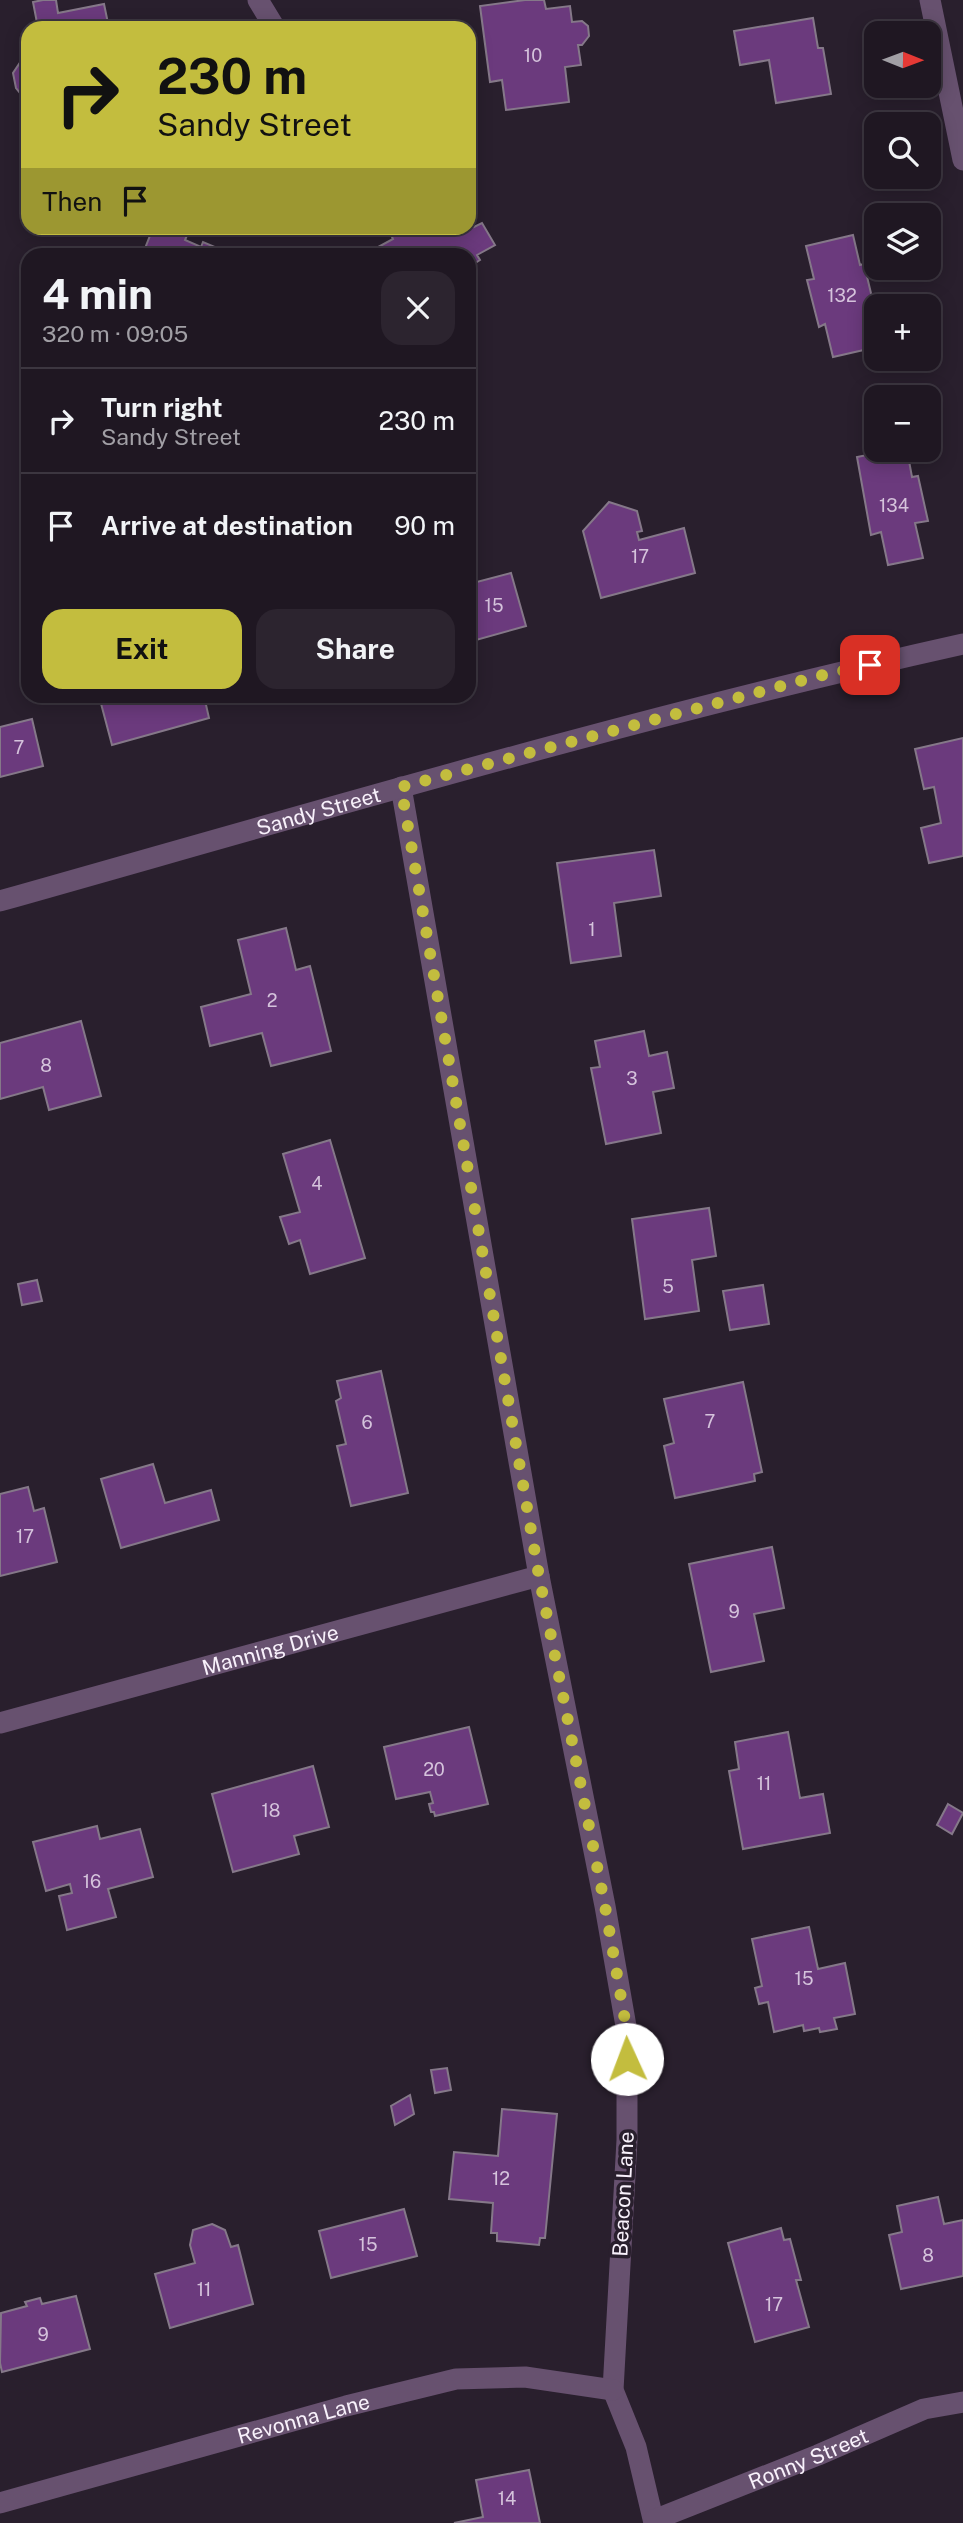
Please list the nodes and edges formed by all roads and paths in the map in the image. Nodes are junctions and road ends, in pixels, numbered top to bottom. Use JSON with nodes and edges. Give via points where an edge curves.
{"nodes":[{"id":1,"x":258,"y":0,"type":"edge"},
{"id":2,"x":930,"y":0,"type":"edge"},
{"id":3,"x":271,"y":21,"type":"edge"},
{"id":4,"x":963,"y":160,"type":"edge"},
{"id":5,"x":963,"y":644,"type":"edge"},
{"id":6,"x":401,"y":787,"type":"junction"},
{"id":7,"x":0,"y":901,"type":"edge"},
{"id":8,"x":539,"y":1576,"type":"junction"},
{"id":9,"x":0,"y":1723,"type":"edge"},
{"id":10,"x":613,"y":2390,"type":"junction"},
{"id":11,"x":963,"y":2402,"type":"edge"},
{"id":12,"x":0,"y":2503,"type":"edge"},
{"id":13,"x":654,"y":2521,"type":"edge"}],
"edges":[{"from":1,"to":3,"type":"street"},
{"from":2,"to":4,"type":"street"},
{"from":5,"to":6,"type":"street","name":"Sandy Street","via":[[823,675]]},
{"from":6,"to":7,"type":"street","name":"Sandy Street"},
{"from":6,"to":8,"type":"street","name":"Beacon Lane"},
{"from":8,"to":9,"type":"street","name":"Manning Drive"},
{"from":8,"to":10,"type":"street","name":"Beacon Lane","via":[[627,2032],[627,2140]]},
{"from":10,"to":12,"type":"street","name":"Revonna Lane","via":[[526,2377],[456,2379]]},
{"from":10,"to":13,"type":"street","name":"Beacon Lane","via":[[636,2447]]},
{"from":11,"to":13,"type":"street","name":"Ronny Street","via":[[924,2409]]}]}
